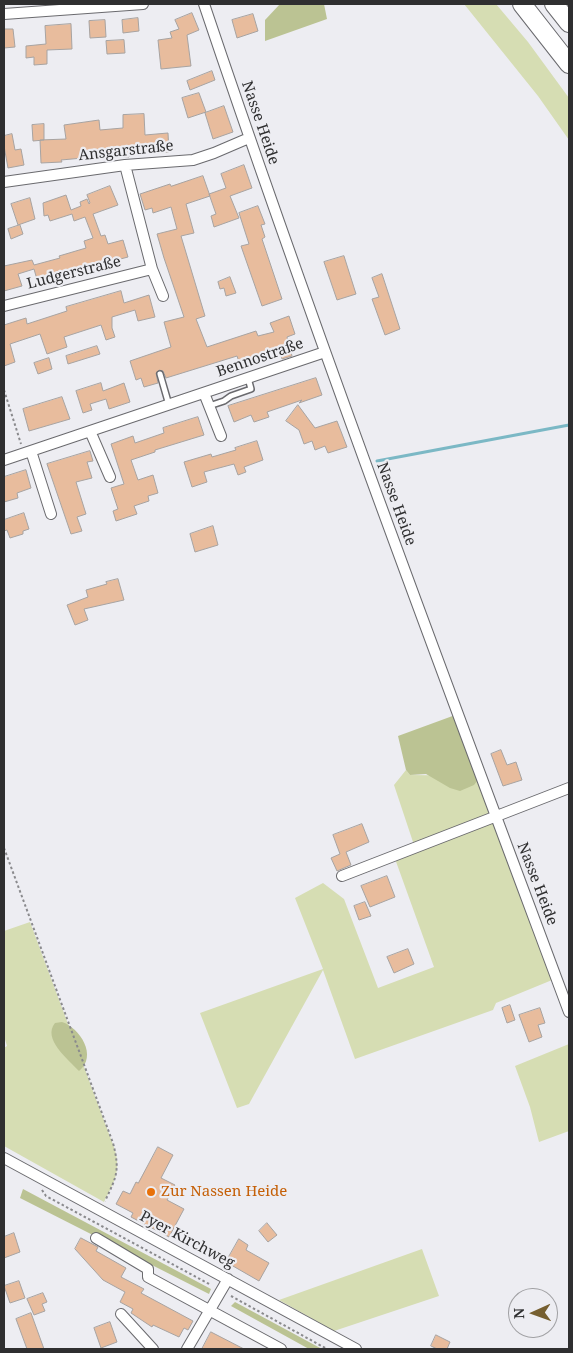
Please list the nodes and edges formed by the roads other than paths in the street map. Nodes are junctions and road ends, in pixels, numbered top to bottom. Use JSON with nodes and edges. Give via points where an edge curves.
{"nodes":[{"id":1,"x":143,"y":4,"type":"edge"},
{"id":2,"x":204,"y":4,"type":"edge"},
{"id":3,"x":522,"y":4,"type":"edge"},
{"id":4,"x":555,"y":4,"type":"edge"},
{"id":5,"x":4,"y":14,"type":"edge"},
{"id":6,"x":569,"y":23,"type":"edge"},
{"id":7,"x":569,"y":64,"type":"edge"},
{"id":8,"x":249,"y":138,"type":"junction"},
{"id":9,"x":125,"y":164,"type":"junction"},
{"id":10,"x":4,"y":182,"type":"edge"},
{"id":11,"x":152,"y":269,"type":"junction"},
{"id":12,"x":163,"y":296,"type":"dead end"},
{"id":13,"x":4,"y":306,"type":"edge"},
{"id":14,"x":325,"y":352,"type":"junction"},
{"id":15,"x":160,"y":374,"type":"dead end"},
{"id":16,"x":248,"y":378,"type":"junction"},
{"id":17,"x":204,"y":393,"type":"junction"},
{"id":18,"x":169,"y":404,"type":"junction"},
{"id":19,"x":210,"y":406,"type":"junction"},
{"id":20,"x":90,"y":431,"type":"junction"},
{"id":21,"x":222,"y":436,"type":"dead end"},
{"id":22,"x":27,"y":452,"type":"junction"},
{"id":23,"x":4,"y":460,"type":"edge"},
{"id":24,"x":110,"y":477,"type":"dead end"},
{"id":25,"x":51,"y":514,"type":"dead end"},
{"id":26,"x":569,"y":788,"type":"edge"},
{"id":27,"x":496,"y":817,"type":"junction"},
{"id":28,"x":342,"y":876,"type":"dead end"},
{"id":29,"x":569,"y":1012,"type":"edge"},
{"id":30,"x":4,"y":1158,"type":"edge"},
{"id":31,"x":96,"y":1238,"type":"dead end"},
{"id":32,"x":228,"y":1279,"type":"junction"},
{"id":33,"x":209,"y":1310,"type":"junction"},
{"id":34,"x":122,"y":1314,"type":"dead end"},
{"id":35,"x":153,"y":1349,"type":"edge"},
{"id":36,"x":187,"y":1349,"type":"edge"},
{"id":37,"x":281,"y":1349,"type":"edge"},
{"id":38,"x":356,"y":1349,"type":"edge"}],
"edges":[{"from":1,"to":5,"type":"street"},
{"from":2,"to":8,"type":"street","name":"Nasse Heide"},
{"from":3,"to":7,"type":"highway"},
{"from":4,"to":6,"type":"highway"},
{"from":8,"to":9,"type":"street","name":"Ansgarstraße","via":[[193,160]]},
{"from":8,"to":14,"type":"street","name":"Nasse Heide"},
{"from":9,"to":10,"type":"street","name":"Ansgarstraße"},
{"from":9,"to":11,"type":"street"},
{"from":11,"to":12,"type":"street"},
{"from":11,"to":13,"type":"street","name":"Ludgerstraße"},
{"from":14,"to":16,"type":"street","name":"Bennostraße"},
{"from":14,"to":27,"type":"street","name":"Nasse Heide"},
{"from":15,"to":18,"type":"lane"},
{"from":16,"to":17,"type":"street","name":"Bennostraße"},
{"from":16,"to":19,"type":"lane","via":[[251,389]]},
{"from":17,"to":18,"type":"street","name":"Bennostraße"},
{"from":17,"to":19,"type":"street","name":"Bennostraße"},
{"from":18,"to":20,"type":"street","name":"Bennostraße"},
{"from":19,"to":21,"type":"street","name":"Bennostraße"},
{"from":20,"to":22,"type":"street","name":"Bennostraße"},
{"from":20,"to":24,"type":"street"},
{"from":22,"to":23,"type":"street","name":"Bennostraße"},
{"from":22,"to":25,"type":"street"},
{"from":26,"to":27,"type":"street"},
{"from":27,"to":28,"type":"street"},
{"from":27,"to":29,"type":"street","name":"Nasse Heide"},
{"from":30,"to":32,"type":"street","name":"Pyer Kirchweg"},
{"from":31,"to":33,"type":"street","via":[[148,1269],[148,1277]]},
{"from":32,"to":33,"type":"street"},
{"from":32,"to":38,"type":"street","name":"Pyer Kirchweg"},
{"from":33,"to":36,"type":"street"},
{"from":33,"to":37,"type":"street"},
{"from":34,"to":35,"type":"street"}]}
